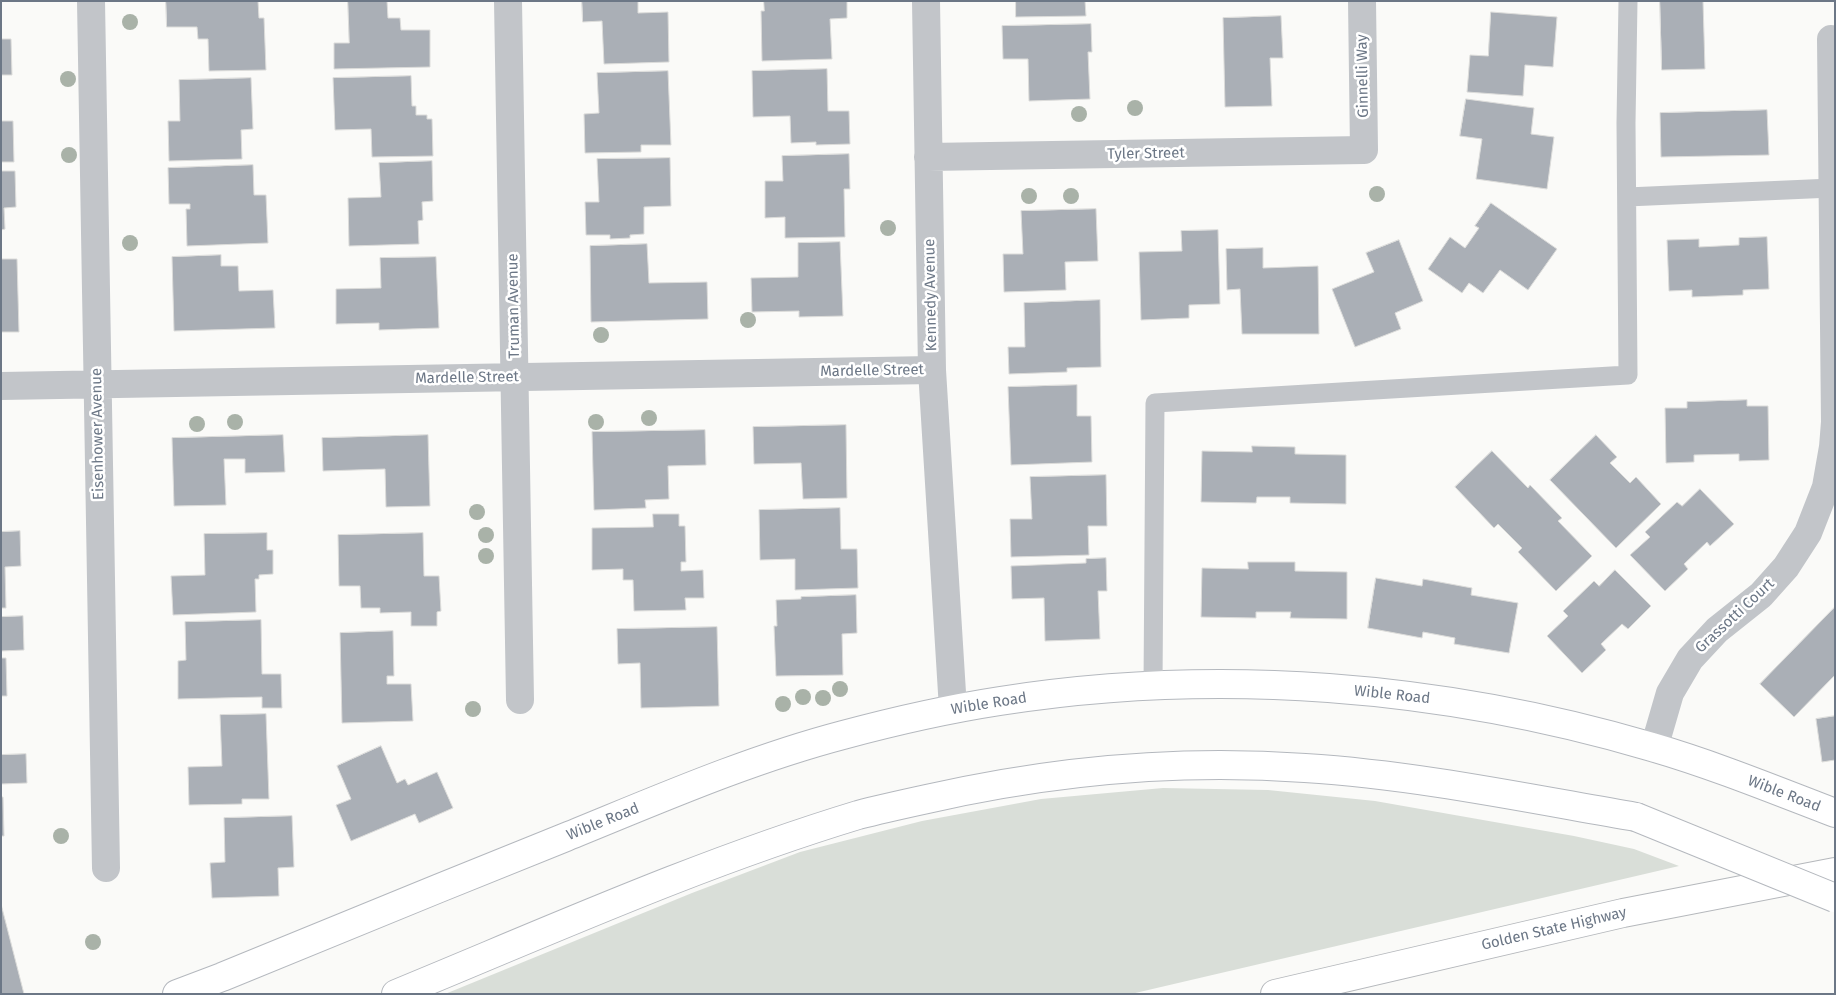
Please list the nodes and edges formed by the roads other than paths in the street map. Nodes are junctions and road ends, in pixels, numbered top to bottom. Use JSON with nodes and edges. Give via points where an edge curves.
{"nodes":[{"id":1,"x":91,"y":1,"type":"edge"},
{"id":2,"x":508,"y":1,"type":"edge"},
{"id":3,"x":926,"y":1,"type":"edge"},
{"id":4,"x":1362,"y":1,"type":"edge"},
{"id":5,"x":1628,"y":1,"type":"edge"},
{"id":6,"x":1831,"y":39,"type":"dead end"},
{"id":7,"x":1364,"y":150,"type":"joint"},
{"id":8,"x":928,"y":158,"type":"junction"},
{"id":9,"x":1833,"y":196,"type":"edge"},
{"id":10,"x":1626,"y":197,"type":"junction"},
{"id":11,"x":932,"y":370,"type":"junction"},
{"id":12,"x":515,"y":377,"type":"junction"},
{"id":13,"x":98,"y":384,"type":"junction"},
{"id":14,"x":1,"y":386,"type":"edge"},
{"id":15,"x":1830,"y":488,"type":"edge"},
{"id":16,"x":1153,"y":686,"type":"junction"},
{"id":17,"x":520,"y":700,"type":"dead end"},
{"id":18,"x":953,"y":709,"type":"junction"},
{"id":19,"x":1654,"y":748,"type":"junction"},
{"id":20,"x":1835,"y":813,"type":"edge"},
{"id":21,"x":106,"y":868,"type":"dead end"},
{"id":22,"x":1835,"y":872,"type":"edge"},
{"id":23,"x":1835,"y":898,"type":"edge"},
{"id":24,"x":177,"y":994,"type":"edge"},
{"id":25,"x":396,"y":994,"type":"edge"},
{"id":26,"x":1275,"y":994,"type":"edge"}],
"edges":[{"from":1,"to":13,"type":"street","name":"Eisenhower Avenue"},
{"from":2,"to":12,"type":"street","name":"Truman Avenue"},
{"from":3,"to":8,"type":"street","name":"Kennedy Avenue"},
{"from":4,"to":7,"type":"street","name":"Ginnelli Way"},
{"from":5,"to":10,"type":"lane"},
{"from":6,"to":9,"type":"street","name":"Grassotti Court"},
{"from":7,"to":8,"type":"street","name":"Tyler Street"},
{"from":8,"to":11,"type":"street","name":"Kennedy Avenue"},
{"from":9,"to":10,"type":"lane"},
{"from":9,"to":15,"type":"street","name":"Grassotti Court","via":[[1835,422]]},
{"from":10,"to":16,"type":"lane","via":[[1628,375],[1155,403]]},
{"from":11,"to":12,"type":"street","name":"Mardelle Street"},
{"from":11,"to":18,"type":"street","name":"Kennedy Avenue"},
{"from":12,"to":13,"type":"street","name":"Mardelle Street"},
{"from":12,"to":17,"type":"street","name":"Truman Avenue"},
{"from":13,"to":14,"type":"street","name":"Mardelle Street"},
{"from":13,"to":21,"type":"street","name":"Eisenhower Avenue"},
{"from":15,"to":19,"type":"street","name":"Grassotti Court","via":[[1808,533],[1786,567],[1690,659],[1670,693]]},
{"from":16,"to":18,"type":"main road","name":"Wible Road","via":[[1013,699]]},
{"from":16,"to":19,"type":"main road","name":"Wible Road","via":[[1308,686],[1436,699],[1536,717]]},
{"from":18,"to":24,"type":"main road","name":"Wible Road","via":[[840,736],[720,774]]},
{"from":19,"to":20,"type":"main road","name":"Wible Road"},
{"from":22,"to":26,"type":"main road","name":"Golden State Highway","via":[[1623,913]]},
{"from":23,"to":25,"type":"main road","bridge":true,"via":[[1636,817],[1425,780],[1304,768],[1208,766],[1121,770],[1015,781],[862,814],[747,851]]}]}
